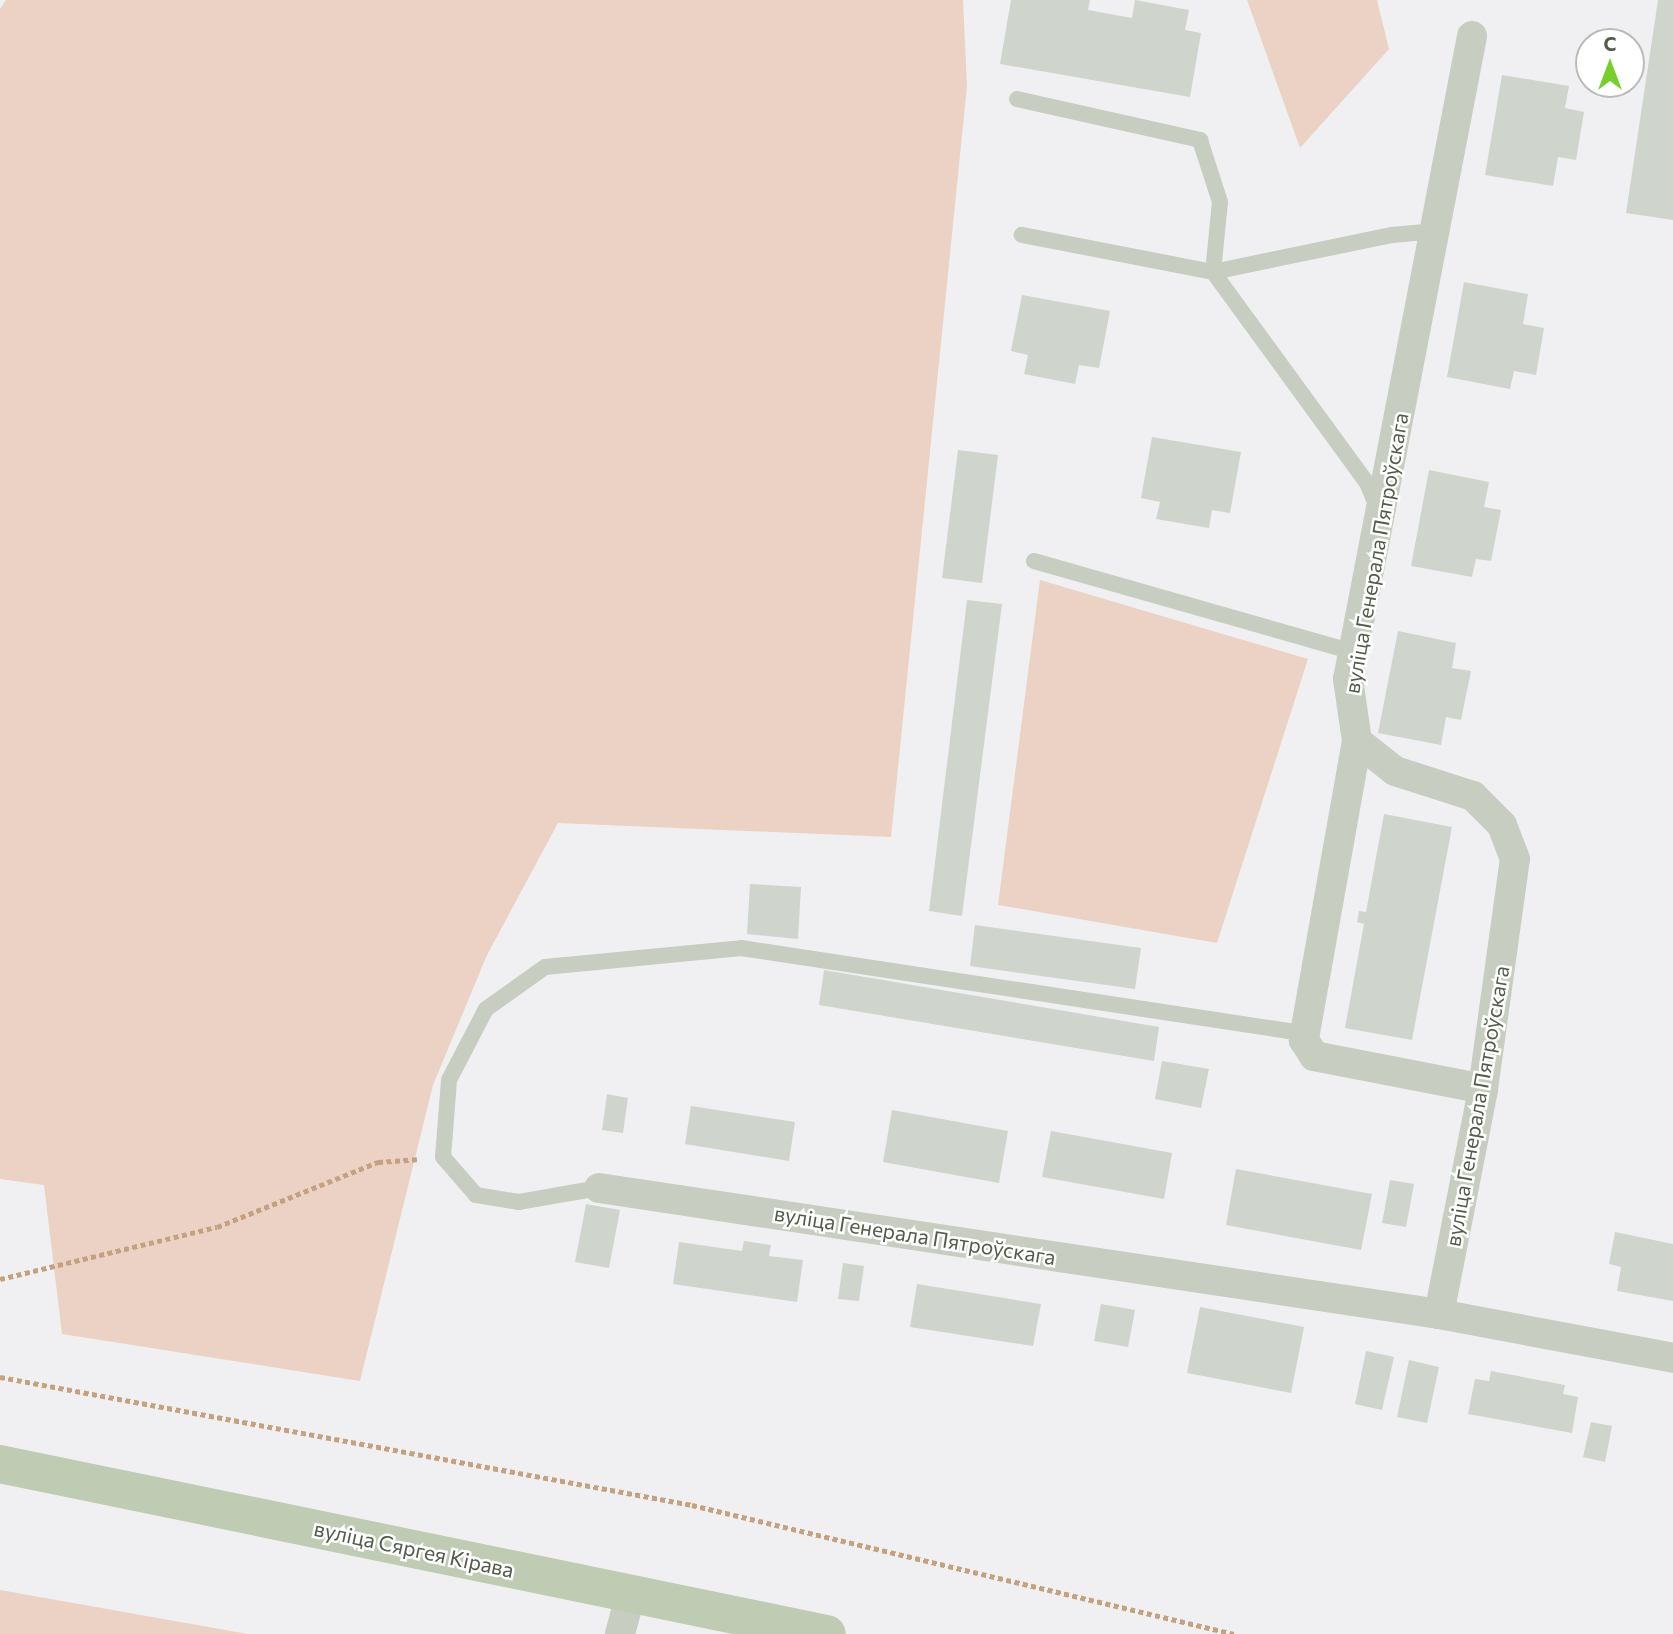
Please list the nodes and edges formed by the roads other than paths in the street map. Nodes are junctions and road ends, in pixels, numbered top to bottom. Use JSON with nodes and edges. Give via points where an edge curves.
{"nodes":[{"id":1,"x":1472,"y":36,"type":"dead end"},
{"id":2,"x":1017,"y":99,"type":"dead end"},
{"id":3,"x":1436,"y":231,"type":"junction"},
{"id":4,"x":1022,"y":235,"type":"dead end"},
{"id":5,"x":1213,"y":272,"type":"junction"},
{"id":6,"x":1381,"y":518,"type":"junction"},
{"id":7,"x":1034,"y":561,"type":"dead end"},
{"id":8,"x":1353,"y":652,"type":"junction"},
{"id":9,"x":1357,"y":741,"type":"junction"},
{"id":10,"x":1302,"y":1033,"type":"junction"},
{"id":11,"x":1483,"y":1089,"type":"junction"},
{"id":12,"x":599,"y":1188,"type":"joint"},
{"id":13,"x":1439,"y":1314,"type":"junction"},
{"id":14,"x":1673,"y":1358,"type":"edge"},
{"id":15,"x":0,"y":1464,"type":"edge"},
{"id":16,"x":631,"y":1593,"type":"junction"},
{"id":17,"x":620,"y":1634,"type":"edge"},
{"id":18,"x":827,"y":1634,"type":"edge"}],
"edges":[{"from":1,"to":3,"type":"street","name":"вуліца Генерала Пятроўскага"},
{"from":2,"to":5,"type":"lane","via":[[1200,140],[1220,202]]},
{"from":3,"to":5,"type":"lane"},
{"from":3,"to":6,"type":"street","name":"вуліца Генерала Пятроўскага"},
{"from":4,"to":5,"type":"lane"},
{"from":5,"to":6,"type":"lane","via":[[1367,483]]},
{"from":6,"to":8,"type":"street","name":"вуліца Генерала Пятроўскага"},
{"from":7,"to":8,"type":"lane"},
{"from":8,"to":9,"type":"street","name":"вуліца Генерала Пятроўскага","via":[[1348,708]]},
{"from":9,"to":10,"type":"street"},
{"from":9,"to":11,"type":"street","name":"вуліца Генерала Пятроўскага","via":[[1395,771],[1473,796],[1489,809],[1511,843],[1516,878]]},
{"from":10,"to":11,"type":"street","via":[[1314,1056]]},
{"from":10,"to":12,"type":"lane","via":[[741,948],[545,967],[486,1009],[449,1080],[443,1157],[476,1195],[519,1202]]},
{"from":11,"to":13,"type":"street","name":"вуліца Генерала Пятроўскага"},
{"from":12,"to":13,"type":"street","name":"вуліца Генерала Пятроўскага"},
{"from":13,"to":14,"type":"street","name":"вуліца Генерала Пятроўскага"},
{"from":15,"to":16,"type":"main road","name":"вуліца Сяргея Кірава"},
{"from":16,"to":17,"type":"street"},
{"from":16,"to":18,"type":"main road","name":"вуліца Сяргея Кірава"}]}
